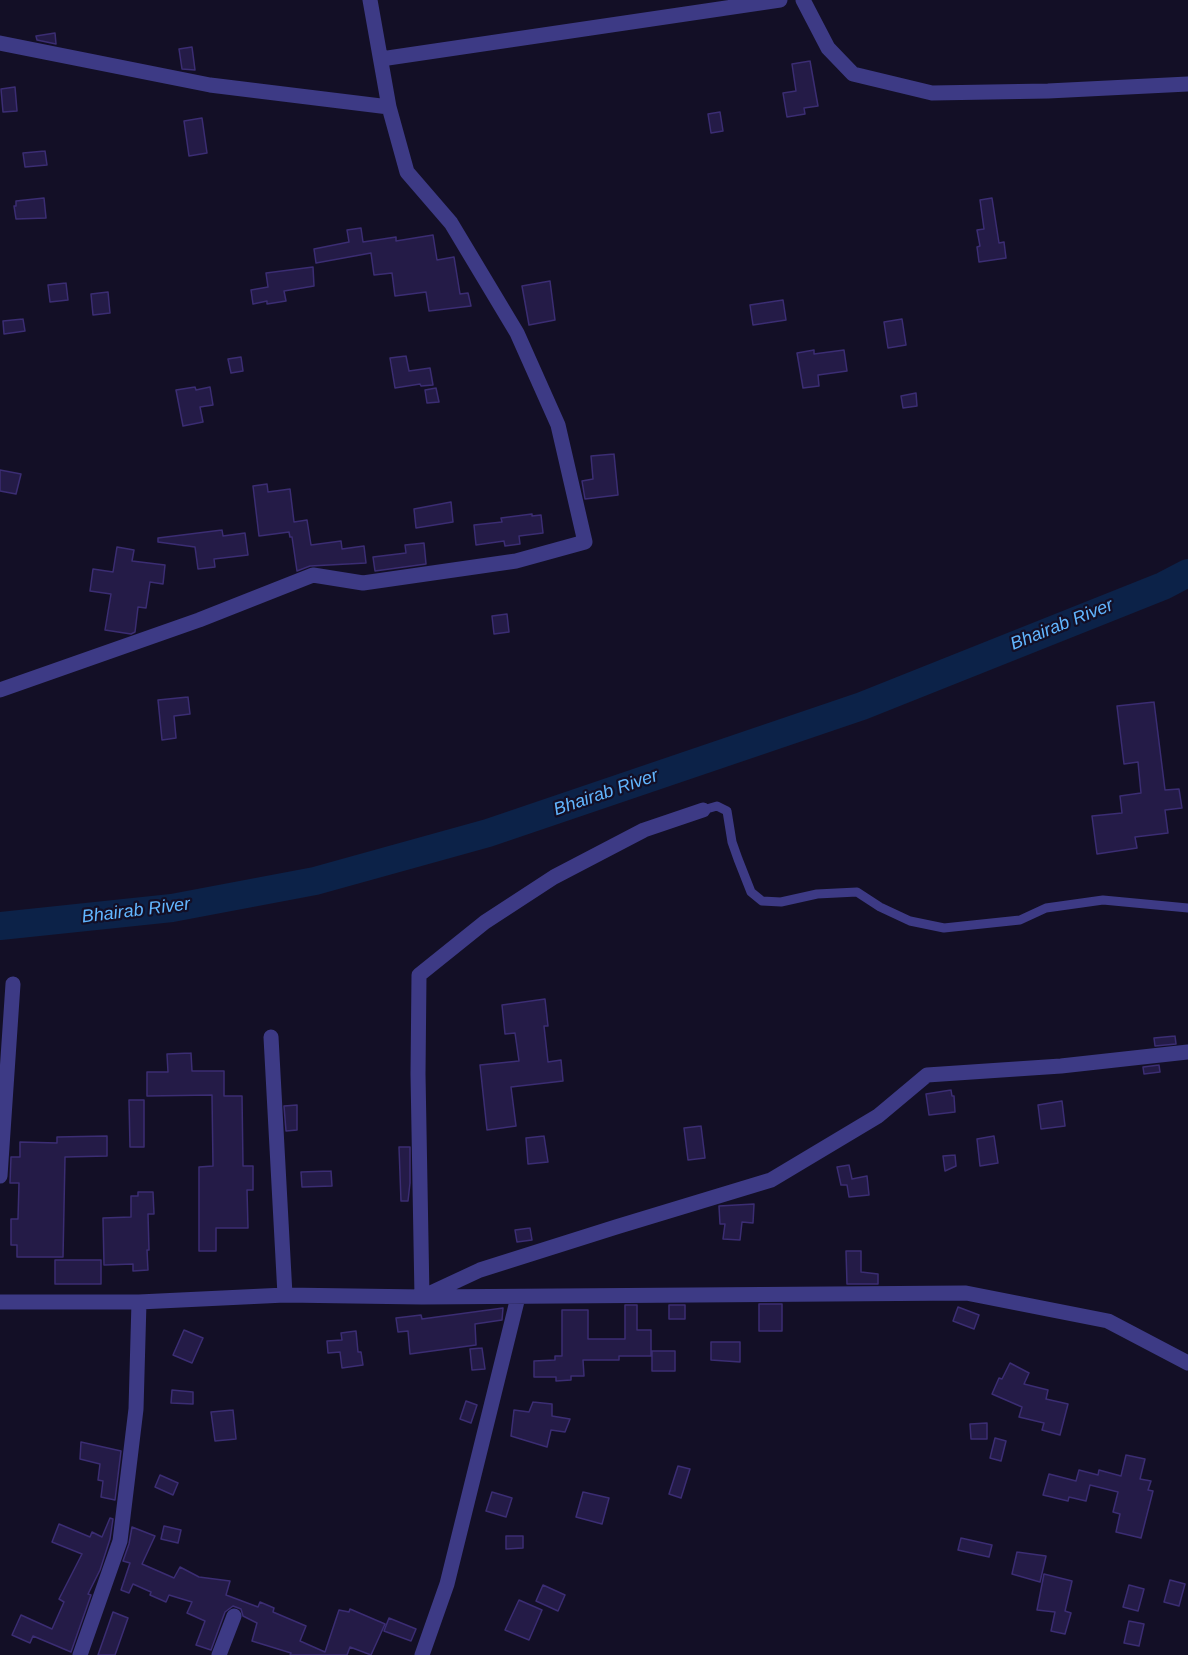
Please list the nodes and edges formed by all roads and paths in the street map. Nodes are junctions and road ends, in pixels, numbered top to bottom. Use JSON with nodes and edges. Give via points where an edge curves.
{"nodes":[{"id":1,"x":370,"y":0,"type":"edge"},
{"id":2,"x":780,"y":0,"type":"edge"},
{"id":3,"x":803,"y":0,"type":"edge"},
{"id":4,"x":0,"y":43,"type":"edge"},
{"id":5,"x":381,"y":59,"type":"junction"},
{"id":6,"x":1188,"y":84,"type":"edge"},
{"id":7,"x":389,"y":106,"type":"junction"},
{"id":8,"x":0,"y":690,"type":"edge"},
{"id":9,"x":703,"y":810,"type":"joint"},
{"id":10,"x":1188,"y":908,"type":"edge"},
{"id":11,"x":13,"y":984,"type":"dead end"},
{"id":12,"x":272,"y":1037,"type":"dead end"},
{"id":13,"x":1188,"y":1052,"type":"edge"},
{"id":14,"x":0,"y":1176,"type":"edge"},
{"id":15,"x":285,"y":1295,"type":"junction"},
{"id":16,"x":422,"y":1297,"type":"junction"},
{"id":17,"x":518,"y":1297,"type":"junction"},
{"id":18,"x":0,"y":1302,"type":"edge"},
{"id":19,"x":140,"y":1302,"type":"junction"},
{"id":20,"x":1188,"y":1363,"type":"edge"},
{"id":21,"x":234,"y":1616,"type":"dead end"},
{"id":22,"x":80,"y":1655,"type":"edge"},
{"id":23,"x":219,"y":1655,"type":"edge"},
{"id":24,"x":422,"y":1655,"type":"edge"}],
"edges":[{"from":1,"to":5,"type":"street"},
{"from":2,"to":5,"type":"street"},
{"from":3,"to":6,"type":"street","via":[[828,48],[853,74],[932,93]]},
{"from":4,"to":7,"type":"street","via":[[210,85]]},
{"from":5,"to":7,"type":"street"},
{"from":7,"to":8,"type":"street","via":[[407,172],[451,223],[517,333],[558,425],[585,542],[516,561],[363,583],[313,575]]},
{"from":9,"to":10,"type":"lane","via":[[717,806],[727,811],[738,860],[751,892],[762,901],[857,892],[910,921],[944,928],[1020,920],[1046,908],[1103,900]]},
{"from":9,"to":16,"type":"street","via":[[644,830],[554,877],[485,922],[419,975]]},
{"from":11,"to":14,"type":"street"},
{"from":12,"to":15,"type":"street"},
{"from":13,"to":16,"type":"street","via":[[927,1075],[878,1116],[771,1180],[480,1270]]},
{"from":15,"to":16,"type":"street"},
{"from":15,"to":19,"type":"street"},
{"from":16,"to":17,"type":"street"},
{"from":17,"to":20,"type":"street","via":[[966,1293],[1108,1321]]},
{"from":17,"to":24,"type":"street","via":[[447,1584]]},
{"from":18,"to":19,"type":"street"},
{"from":19,"to":22,"type":"street","via":[[136,1408],[120,1541]]},
{"from":21,"to":23,"type":"street"}]}
